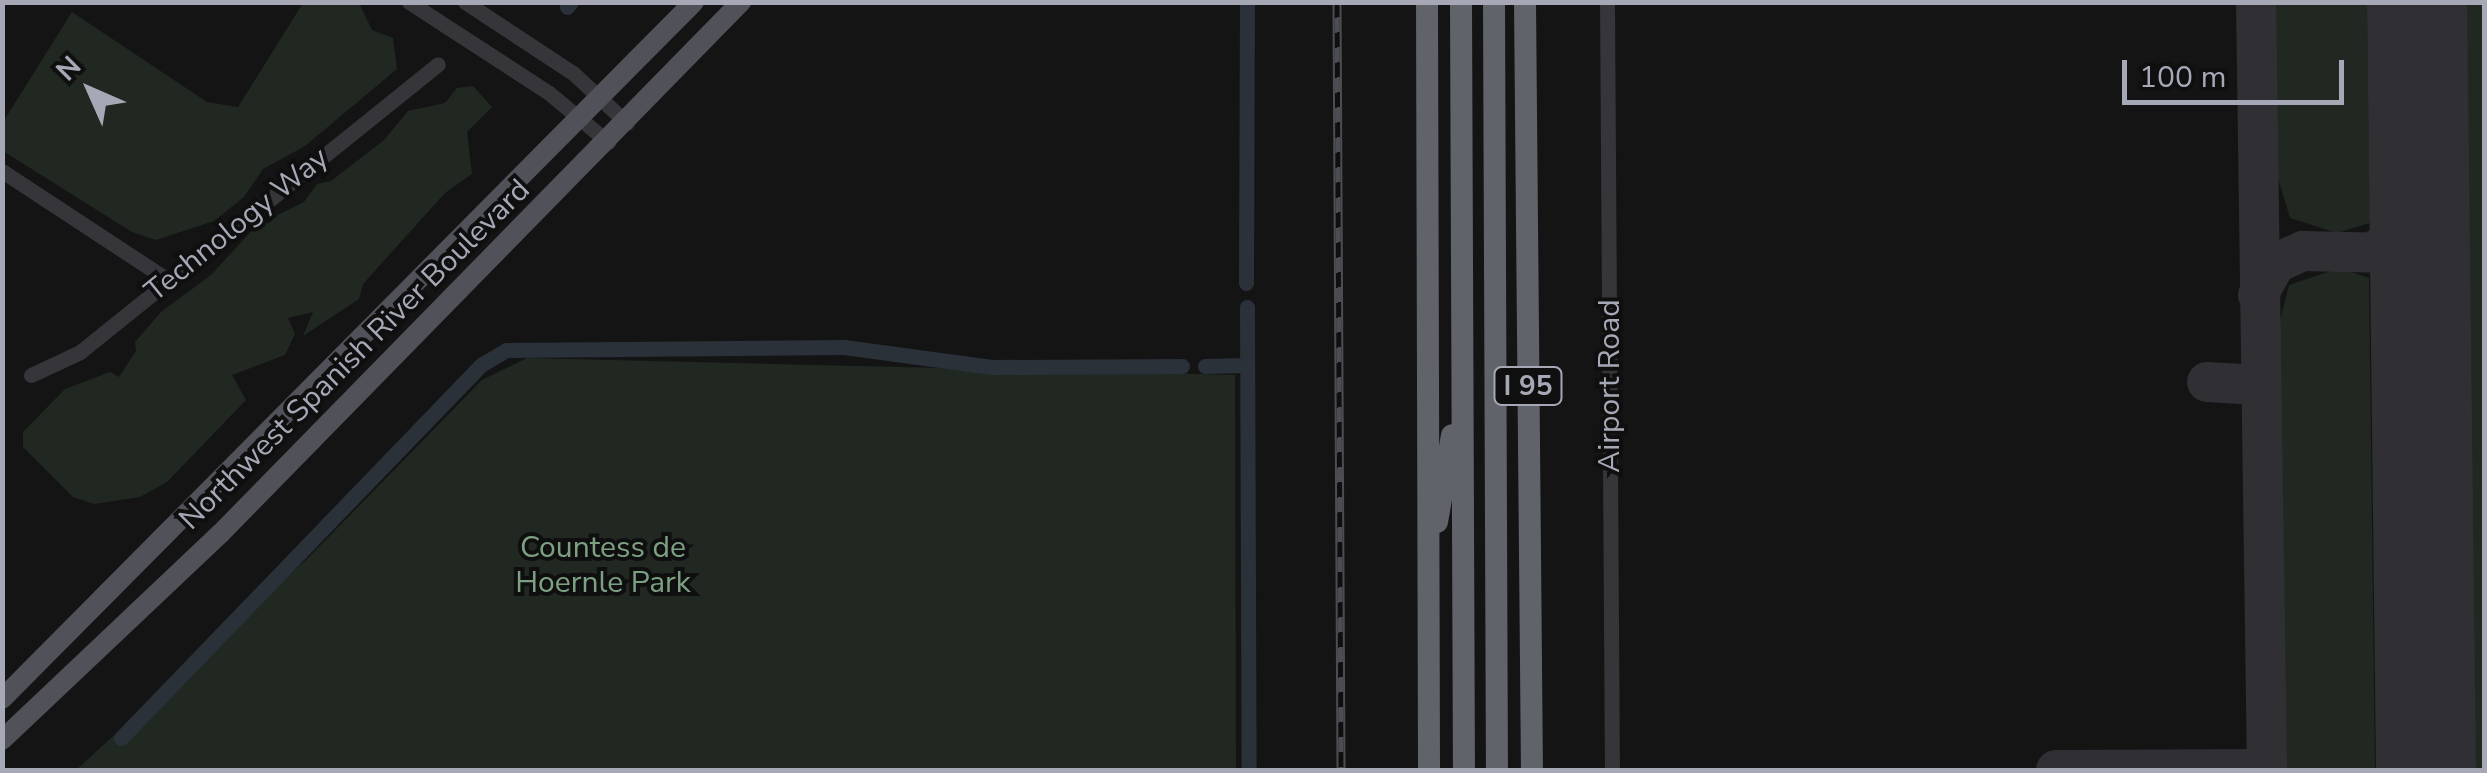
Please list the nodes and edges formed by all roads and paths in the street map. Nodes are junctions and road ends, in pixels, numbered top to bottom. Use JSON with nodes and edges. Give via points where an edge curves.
{"nodes":[{"id":1,"x":408,"y":2,"type":"edge"},
{"id":2,"x":465,"y":2,"type":"edge"},
{"id":3,"x":694,"y":2,"type":"edge"},
{"id":4,"x":741,"y":2,"type":"edge"},
{"id":5,"x":1427,"y":2,"type":"edge"},
{"id":6,"x":1460,"y":2,"type":"edge"},
{"id":7,"x":1494,"y":2,"type":"edge"},
{"id":8,"x":1525,"y":2,"type":"edge"},
{"id":9,"x":1607,"y":2,"type":"edge"},
{"id":10,"x":438,"y":64,"type":"dead end"},
{"id":11,"x":600,"y":97,"type":"junction"},
{"id":12,"x":580,"y":118,"type":"junction"},
{"id":13,"x":626,"y":123,"type":"junction"},
{"id":14,"x":608,"y":142,"type":"junction"},
{"id":15,"x":2,"y":171,"type":"edge"},
{"id":16,"x":168,"y":280,"type":"junction"},
{"id":17,"x":1462,"y":373,"type":"junction"},
{"id":18,"x":30,"y":375,"type":"dead end"},
{"id":19,"x":1426,"y":585,"type":"junction"},
{"id":20,"x":22,"y":680,"type":"junction"},
{"id":21,"x":3,"y":698,"type":"edge"},
{"id":22,"x":44,"y":704,"type":"junction"},
{"id":23,"x":26,"y":721,"type":"junction"},
{"id":24,"x":2,"y":740,"type":"edge"},
{"id":25,"x":1498,"y":767,"type":"edge"},
{"id":26,"x":1429,"y":770,"type":"edge"},
{"id":27,"x":1464,"y":770,"type":"edge"},
{"id":28,"x":1532,"y":770,"type":"edge"},
{"id":29,"x":1612,"y":770,"type":"edge"}],
"edges":[{"from":1,"to":12,"type":"street"},
{"from":2,"to":11,"type":"street"},
{"from":3,"to":11,"type":"main road","name":"Northwest Spanish River Boulevard"},
{"from":4,"to":13,"type":"main road","name":"Northwest Spanish River Boulevard"},
{"from":5,"to":19,"type":"highway"},
{"from":6,"to":17,"type":"highway"},
{"from":7,"to":25,"type":"highway"},
{"from":8,"to":28,"type":"highway","number":"I 95"},
{"from":9,"to":29,"type":"street","name":"Airport Road"},
{"from":10,"to":16,"type":"street","name":"Technology Way"},
{"from":11,"to":12,"type":"main road","name":"Northwest Spanish River Boulevard"},
{"from":11,"to":13,"type":"street"},
{"from":12,"to":14,"type":"street"},
{"from":12,"to":20,"type":"main road","name":"Northwest Spanish River Boulevard"},
{"from":13,"to":14,"type":"main road","name":"Northwest Spanish River Boulevard"},
{"from":14,"to":22,"type":"main road","name":"Northwest Spanish River Boulevard"},
{"from":15,"to":16,"type":"street"},
{"from":16,"to":18,"type":"street","name":"Technology Way","via":[[80,352]]},
{"from":17,"to":19,"type":"highway"},
{"from":17,"to":27,"type":"highway"},
{"from":19,"to":26,"type":"highway"},
{"from":20,"to":21,"type":"main road","name":"Northwest Spanish River Boulevard"},
{"from":20,"to":22,"type":"main road"},
{"from":21,"to":23,"type":"main road"},
{"from":22,"to":23,"type":"main road","name":"Northwest Spanish River Boulevard"},
{"from":23,"to":24,"type":"main road","name":"Northwest Spanish River Boulevard"}]}
